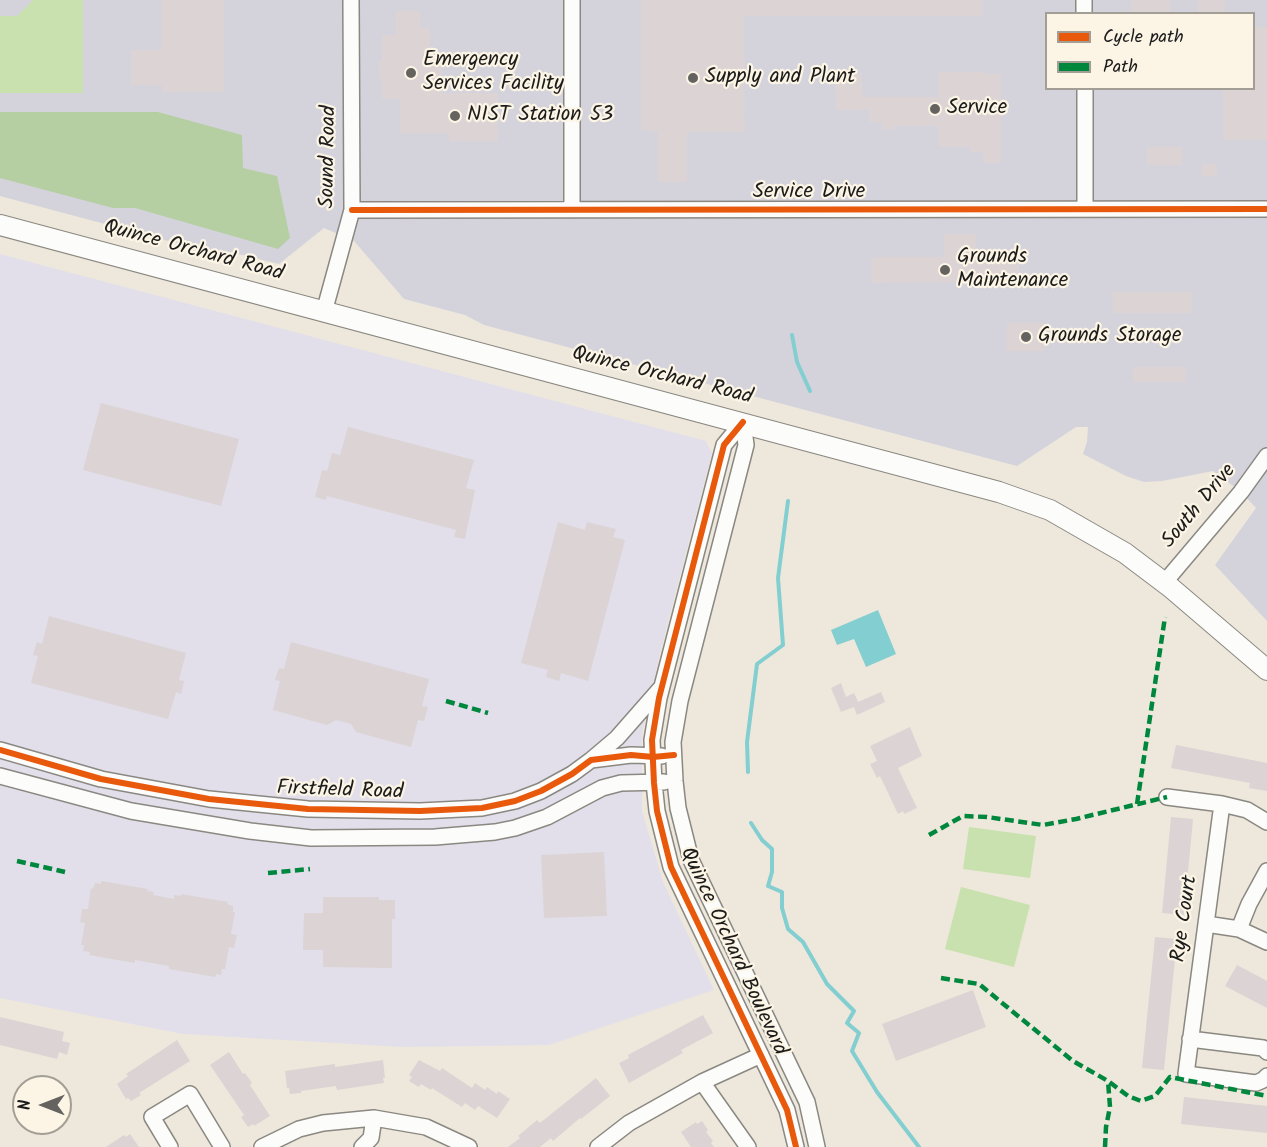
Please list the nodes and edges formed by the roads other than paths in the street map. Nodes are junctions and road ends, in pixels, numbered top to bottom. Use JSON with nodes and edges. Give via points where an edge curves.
{"nodes":[{"id":1,"x":351,"y":0,"type":"edge"},
{"id":2,"x":572,"y":0,"type":"edge"},
{"id":3,"x":1084,"y":90,"type":"edge"},
{"id":4,"x":1085,"y":209,"type":"junction"},
{"id":5,"x":1267,"y":209,"type":"edge"},
{"id":6,"x":352,"y":210,"type":"junction"},
{"id":7,"x":572,"y":210,"type":"junction"},
{"id":8,"x":0,"y":225,"type":"edge"},
{"id":9,"x":324,"y":312,"type":"junction"},
{"id":10,"x":743,"y":422,"type":"junction"},
{"id":11,"x":1265,"y":466,"type":"edge"},
{"id":12,"x":1164,"y":583,"type":"junction"},
{"id":13,"x":1267,"y":670,"type":"edge"},
{"id":14,"x":662,"y":687,"type":"junction"},
{"id":15,"x":0,"y":750,"type":"edge"},
{"id":16,"x":674,"y":755,"type":"junction"},
{"id":17,"x":653,"y":757,"type":"junction"},
{"id":18,"x":591,"y":760,"type":"junction"},
{"id":19,"x":0,"y":776,"type":"edge"},
{"id":20,"x":654,"y":782,"type":"junction"},
{"id":21,"x":675,"y":782,"type":"junction"},
{"id":22,"x":1167,"y":797,"type":"dead end"},
{"id":23,"x":1222,"y":804,"type":"junction"},
{"id":24,"x":1267,"y":822,"type":"edge"},
{"id":25,"x":1267,"y":872,"type":"edge"},
{"id":26,"x":1206,"y":924,"type":"junction"},
{"id":27,"x":1239,"y":929,"type":"junction"},
{"id":28,"x":1267,"y":942,"type":"edge"},
{"id":29,"x":1190,"y":1039,"type":"junction"},
{"id":30,"x":1267,"y":1052,"type":"edge"},
{"id":31,"x":761,"y":1055,"type":"junction"},
{"id":32,"x":1267,"y":1076,"type":"edge"},
{"id":33,"x":702,"y":1082,"type":"junction"},
{"id":34,"x":374,"y":1118,"type":"junction"},
{"id":35,"x":170,"y":1147,"type":"edge"},
{"id":36,"x":222,"y":1147,"type":"edge"},
{"id":37,"x":262,"y":1147,"type":"edge"},
{"id":38,"x":362,"y":1147,"type":"edge"},
{"id":39,"x":469,"y":1147,"type":"edge"},
{"id":40,"x":598,"y":1147,"type":"edge"},
{"id":41,"x":748,"y":1147,"type":"edge"},
{"id":42,"x":796,"y":1147,"type":"edge"},
{"id":43,"x":817,"y":1147,"type":"edge"}],
"edges":[{"from":1,"to":6,"type":"street","name":"Sound Road"},
{"from":2,"to":7,"type":"street"},
{"from":3,"to":4,"type":"street"},
{"from":4,"to":5,"type":"street","name":"Service Drive"},
{"from":4,"to":7,"type":"street","name":"Service Drive"},
{"from":6,"to":7,"type":"street","name":"Service Drive"},
{"from":6,"to":9,"type":"street","name":"Sound Road"},
{"from":8,"to":9,"type":"main road","name":"Quince Orchard Road"},
{"from":9,"to":10,"type":"main road","name":"Quince Orchard Road"},
{"from":10,"to":12,"type":"main road","name":"Quince Orchard Road","via":[[999,492],[1050,510],[1125,552]]},
{"from":10,"to":14,"type":"street","name":"Quince Orchard Boulevard","via":[[724,446]]},
{"from":10,"to":16,"type":"street","name":"Quince Orchard Boulevard","via":[[746,445],[680,701]]},
{"from":11,"to":12,"type":"street","name":"South Drive"},
{"from":12,"to":13,"type":"main road","name":"Quince Orchard Road"},
{"from":14,"to":17,"type":"street","name":"Quince Orchard Boulevard","via":[[652,740]]},
{"from":14,"to":18,"type":"street","via":[[624,731]]},
{"from":15,"to":18,"type":"street","name":"Firstfield Road","via":[[100,779],[219,801],[308,809],[410,811],[482,808],[514,801],[572,774]]},
{"from":16,"to":17,"type":"street","name":"Firstfield Road"},
{"from":16,"to":21,"type":"street","name":"Quince Orchard Boulevard"},
{"from":17,"to":18,"type":"street","name":"Firstfield Road","via":[[630,754]]},
{"from":17,"to":20,"type":"street","name":"Quince Orchard Boulevard"},
{"from":19,"to":20,"type":"street","name":"Firstfield Road","via":[[131,811],[311,838],[435,837],[495,832],[547,817],[602,788]]},
{"from":20,"to":21,"type":"street","name":"Firstfield Road"},
{"from":20,"to":31,"type":"street","name":"Quince Orchard Boulevard","via":[[670,867]]},
{"from":21,"to":43,"type":"street","name":"Quince Orchard Boulevard","via":[[691,860],[807,1102]]},
{"from":22,"to":23,"type":"street"},
{"from":23,"to":24,"type":"street","via":[[1247,810]]},
{"from":23,"to":26,"type":"street","name":"Rye Court"},
{"from":25,"to":27,"type":"street"},
{"from":26,"to":27,"type":"street"},
{"from":26,"to":29,"type":"street","name":"Rye Court"},
{"from":27,"to":28,"type":"street"},
{"from":29,"to":30,"type":"street","via":[[1263,1048]]},
{"from":29,"to":32,"type":"street","name":"Rye Court","via":[[1186,1074],[1256,1083]]},
{"from":31,"to":33,"type":"street"},
{"from":31,"to":42,"type":"street","name":"Quince Orchard Boulevard","via":[[787,1110]]},
{"from":33,"to":40,"type":"street","via":[[629,1123]]},
{"from":33,"to":41,"type":"street"},
{"from":34,"to":37,"type":"street","via":[[307,1126]]},
{"from":34,"to":38,"type":"street","via":[[371,1138]]},
{"from":34,"to":39,"type":"street","via":[[426,1127]]},
{"from":35,"to":36,"type":"street","via":[[152,1118],[190,1094]]}]}
